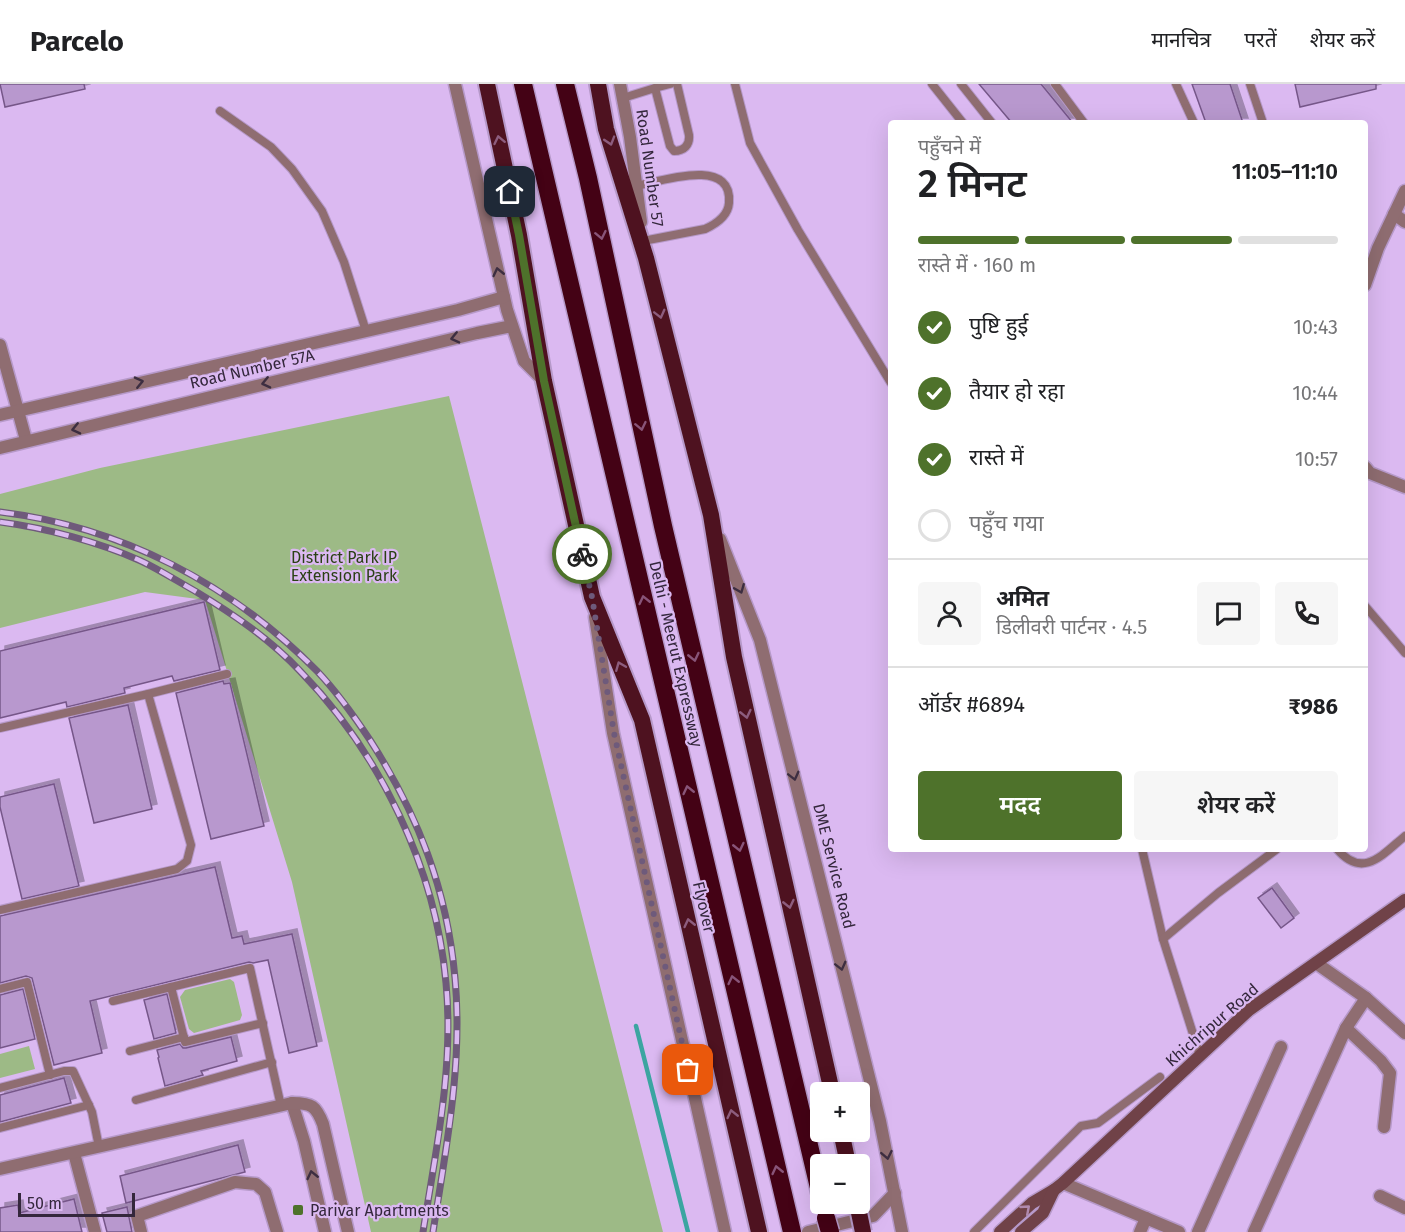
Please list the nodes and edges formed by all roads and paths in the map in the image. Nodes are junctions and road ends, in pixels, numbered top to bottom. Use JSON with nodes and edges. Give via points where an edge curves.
{"nodes":[{"id":1,"x":455,"y":84,"type":"edge"},
{"id":2,"x":487,"y":84,"type":"edge"},
{"id":3,"x":524,"y":84,"type":"edge"},
{"id":4,"x":565,"y":84,"type":"edge"},
{"id":5,"x":598,"y":84,"type":"edge"},
{"id":6,"x":620,"y":84,"type":"edge"},
{"id":7,"x":670,"y":84,"type":"edge"},
{"id":8,"x":677,"y":84,"type":"edge"},
{"id":9,"x":735,"y":84,"type":"edge"},
{"id":10,"x":932,"y":84,"type":"edge"},
{"id":11,"x":961,"y":84,"type":"edge"},
{"id":12,"x":1055,"y":84,"type":"edge"},
{"id":13,"x":1176,"y":84,"type":"edge"},
{"id":14,"x":1250,"y":84,"type":"edge"},
{"id":15,"x":655,"y":88,"type":"junction"},
{"id":16,"x":623,"y":98,"type":"junction"},
{"id":17,"x":220,"y":111,"type":"dead end"},
{"id":18,"x":961,"y":120,"type":"edge"},
{"id":19,"x":990,"y":120,"type":"edge"},
{"id":20,"x":1082,"y":120,"type":"edge"},
{"id":21,"x":1193,"y":120,"type":"edge"},
{"id":22,"x":1262,"y":120,"type":"edge"},
{"id":23,"x":636,"y":186,"type":"junction"},
{"id":24,"x":1405,"y":191,"type":"edge"},
{"id":25,"x":1394,"y":214,"type":"junction"},
{"id":26,"x":1405,"y":222,"type":"edge"},
{"id":27,"x":643,"y":241,"type":"junction"},
{"id":28,"x":646,"y":258,"type":"junction"},
{"id":29,"x":1368,"y":276,"type":"edge"},
{"id":30,"x":504,"y":297,"type":"junction"},
{"id":31,"x":512,"y":326,"type":"junction"},
{"id":32,"x":366,"y":331,"type":"junction"},
{"id":33,"x":0,"y":345,"type":"edge"},
{"id":34,"x":888,"y":378,"type":"edge"},
{"id":35,"x":544,"y":381,"type":"junction"},
{"id":36,"x":17,"y":410,"type":"junction"},
{"id":37,"x":0,"y":415,"type":"edge"},
{"id":38,"x":26,"y":440,"type":"junction"},
{"id":39,"x":0,"y":447,"type":"edge"},
{"id":40,"x":1368,"y":471,"type":"edge"},
{"id":41,"x":1405,"y":487,"type":"edge"},
{"id":42,"x":711,"y":516,"type":"junction"},
{"id":43,"x":592,"y":597,"type":"junction"},
{"id":44,"x":1368,"y":610,"type":"edge"},
{"id":45,"x":1405,"y":653,"type":"edge"},
{"id":46,"x":227,"y":674,"type":"dead end"},
{"id":47,"x":148,"y":694,"type":"junction"},
{"id":48,"x":0,"y":728,"type":"edge"},
{"id":49,"x":1405,"y":836,"type":"edge"},
{"id":50,"x":1143,"y":852,"type":"edge"},
{"id":51,"x":1273,"y":852,"type":"edge"},
{"id":52,"x":1340,"y":852,"type":"edge"},
{"id":53,"x":1405,"y":900,"type":"edge"},
{"id":54,"x":0,"y":910,"type":"edge"},
{"id":55,"x":1163,"y":939,"type":"junction"},
{"id":56,"x":1316,"y":963,"type":"junction"},
{"id":57,"x":171,"y":987,"type":"junction"},
{"id":58,"x":0,"y":989,"type":"edge"},
{"id":59,"x":1366,"y":998,"type":"junction"},
{"id":60,"x":113,"y":1001,"type":"dead end"},
{"id":61,"x":263,"y":1023,"type":"junction"},
{"id":62,"x":1346,"y":1028,"type":"junction"},
{"id":63,"x":1405,"y":1033,"type":"edge"},
{"id":64,"x":184,"y":1037,"type":"junction"},
{"id":65,"x":1281,"y":1047,"type":"dead end"},
{"id":66,"x":130,"y":1051,"type":"dead end"},
{"id":67,"x":1200,"y":1056,"type":"junction"},
{"id":68,"x":272,"y":1062,"type":"junction"},
{"id":69,"x":50,"y":1075,"type":"junction"},
{"id":70,"x":1160,"y":1077,"type":"dead end"},
{"id":71,"x":830,"y":1082,"type":"edge"},
{"id":72,"x":0,"y":1088,"type":"edge"},
{"id":73,"x":136,"y":1100,"type":"dead end"},
{"id":74,"x":287,"y":1104,"type":"junction"},
{"id":75,"x":89,"y":1105,"type":"junction"},
{"id":76,"x":1384,"y":1127,"type":"dead end"},
{"id":77,"x":0,"y":1128,"type":"edge"},
{"id":78,"x":99,"y":1147,"type":"junction"},
{"id":79,"x":74,"y":1153,"type":"junction"},
{"id":80,"x":811,"y":1154,"type":"edge"},
{"id":81,"x":0,"y":1169,"type":"edge"},
{"id":82,"x":1058,"y":1187,"type":"junction"},
{"id":83,"x":895,"y":1193,"type":"junction"},
{"id":84,"x":1380,"y":1196,"type":"dead end"},
{"id":85,"x":1405,"y":1208,"type":"edge"},
{"id":86,"x":859,"y":1214,"type":"edge"},
{"id":87,"x":1146,"y":1218,"type":"junction"},
{"id":88,"x":791,"y":1229,"type":"edge"},
{"id":89,"x":903,"y":1230,"type":"edge"},
{"id":90,"x":95,"y":1232,"type":"edge"},
{"id":91,"x":141,"y":1232,"type":"edge"},
{"id":92,"x":277,"y":1232,"type":"edge"},
{"id":93,"x":325,"y":1232,"type":"edge"},
{"id":94,"x":348,"y":1232,"type":"edge"},
{"id":95,"x":725,"y":1232,"type":"edge"},
{"id":96,"x":759,"y":1232,"type":"edge"},
{"id":97,"x":808,"y":1232,"type":"edge"},
{"id":98,"x":863,"y":1232,"type":"edge"},
{"id":99,"x":974,"y":1232,"type":"edge"},
{"id":100,"x":1000,"y":1232,"type":"edge"},
{"id":101,"x":1021,"y":1232,"type":"edge"},
{"id":102,"x":1140,"y":1232,"type":"edge"},
{"id":103,"x":1179,"y":1232,"type":"edge"},
{"id":104,"x":1198,"y":1232,"type":"edge"},
{"id":105,"x":1254,"y":1232,"type":"edge"}],
"edges":[{"from":30,"to":1,"type":"street","one_way":true},
{"from":35,"to":2,"type":"highway","name":"Flyover","one_way":true},
{"from":88,"to":3,"type":"highway","name":"Delhi - Meerut Expressway","one_way":true},
{"from":4,"to":80,"type":"highway","name":"Delhi - Meerut Expressway","one_way":true,"via":[[663,526]]},
{"from":5,"to":28,"type":"highway","one_way":true,"via":[[606,129]]},
{"from":6,"to":16,"type":"street","name":"Road Number 57"},
{"from":7,"to":15,"type":"lane"},
{"from":8,"to":15,"type":"lane","via":[[690,142],[679,151],[670,146]]},
{"from":9,"to":34,"type":"lane","via":[[750,142]]},
{"from":10,"to":18,"type":"lane"},
{"from":11,"to":19,"type":"lane"},
{"from":12,"to":20,"type":"lane"},
{"from":13,"to":21,"type":"lane"},
{"from":14,"to":22,"type":"lane"},
{"from":15,"to":16,"type":"lane"},
{"from":16,"to":23,"type":"street","name":"Road Number 57"},
{"from":17,"to":32,"type":"lane","via":[[271,147],[322,211],[344,262]]},
{"from":23,"to":27,"type":"street","name":"Road Number 57"},
{"from":23,"to":27,"type":"lane","via":[[691,175],[715,176],[723,182],[730,200],[723,218],[714,225]]},
{"from":24,"to":25,"type":"street"},
{"from":25,"to":26,"type":"street"},
{"from":25,"to":29,"type":"street"},
{"from":27,"to":28,"type":"street","name":"Road Number 57"},
{"from":28,"to":42,"type":"highway","one_way":true},
{"from":30,"to":31,"type":"street"},
{"from":30,"to":32,"type":"street","name":"Road Number 57A"},
{"from":31,"to":35,"type":"street","via":[[524,362]]},
{"from":31,"to":38,"type":"street","name":"Road Number 57A","one_way":true},
{"from":36,"to":32,"type":"street","name":"Road Number 57A","one_way":true},
{"from":33,"to":36,"type":"street"},
{"from":35,"to":43,"type":"highway","name":"Flyover"},
{"from":36,"to":37,"type":"street","name":"Road Number 57A"},
{"from":36,"to":38,"type":"street"},
{"from":38,"to":39,"type":"street","name":"Road Number 57A"},
{"from":40,"to":41,"type":"street"},
{"from":42,"to":71,"type":"highway","one_way":true,"via":[[734,657]]},
{"from":42,"to":83,"type":"street","name":"DME Service Road","one_way":true,"via":[[760,640]]},
{"from":43,"to":95,"type":"street","via":[[614,733]]},
{"from":96,"to":43,"type":"highway","name":"Flyover","one_way":true,"via":[[642,720]]},
{"from":44,"to":45,"type":"lane"},
{"from":46,"to":47,"type":"lane"},
{"from":47,"to":48,"type":"lane"},
{"from":47,"to":54,"type":"lane","via":[[191,845],[188,861],[177,869]]},
{"from":49,"to":52,"type":"lane","via":[[1374,862],[1356,864]]},
{"from":50,"to":55,"type":"lane"},
{"from":51,"to":55,"type":"lane"},
{"from":53,"to":56,"type":"main road","name":"Khichripur Road"},
{"from":55,"to":67,"type":"lane"},
{"from":56,"to":59,"type":"street"},
{"from":56,"to":67,"type":"main road","name":"Khichripur Road","via":[[1249,1010]]},
{"from":57,"to":60,"type":"lane"},
{"from":57,"to":61,"type":"lane","via":[[250,968]]},
{"from":57,"to":64,"type":"lane"},
{"from":58,"to":69,"type":"lane","via":[[27,982]]},
{"from":59,"to":62,"type":"street"},
{"from":59,"to":63,"type":"street"},
{"from":61,"to":64,"type":"lane","via":[[185,1042]]},
{"from":61,"to":68,"type":"lane"},
{"from":62,"to":76,"type":"street","via":[[1390,1073]]},
{"from":62,"to":105,"type":"street"},
{"from":64,"to":66,"type":"lane"},
{"from":65,"to":104,"type":"street"},
{"from":67,"to":82,"type":"main road","name":"Khichripur Road"},
{"from":68,"to":73,"type":"lane"},
{"from":68,"to":74,"type":"lane"},
{"from":69,"to":72,"type":"lane"},
{"from":69,"to":75,"type":"lane","via":[[73,1071]]},
{"from":70,"to":99,"type":"lane","via":[[1098,1123],[1081,1126]]},
{"from":74,"to":78,"type":"street"},
{"from":93,"to":74,"type":"street","one_way":true,"via":[[304,1141]]},
{"from":74,"to":94,"type":"street","via":[[306,1104],[318,1112]]},
{"from":75,"to":77,"type":"lane"},
{"from":75,"to":78,"type":"lane"},
{"from":78,"to":79,"type":"street"},
{"from":79,"to":81,"type":"street"},
{"from":79,"to":90,"type":"street"},
{"from":82,"to":87,"type":"street"},
{"from":100,"to":82,"type":"main road","name":"Khichripur Road","one_way":true,"via":[[1032,1203]]},
{"from":82,"to":101,"type":"main road","name":"Khichripur Road","via":[[1043,1213]]},
{"from":83,"to":89,"type":"street","name":"DME Service Road"},
{"from":83,"to":97,"type":"street","via":[[873,1216]]},
{"from":84,"to":85,"type":"street"},
{"from":86,"to":98,"type":"highway","bridge":true},
{"from":87,"to":102,"type":"street"},
{"from":87,"to":103,"type":"street"},
{"from":91,"to":92,"type":"street","via":[[137,1216],[235,1182],[256,1184],[265,1192]]}]}
